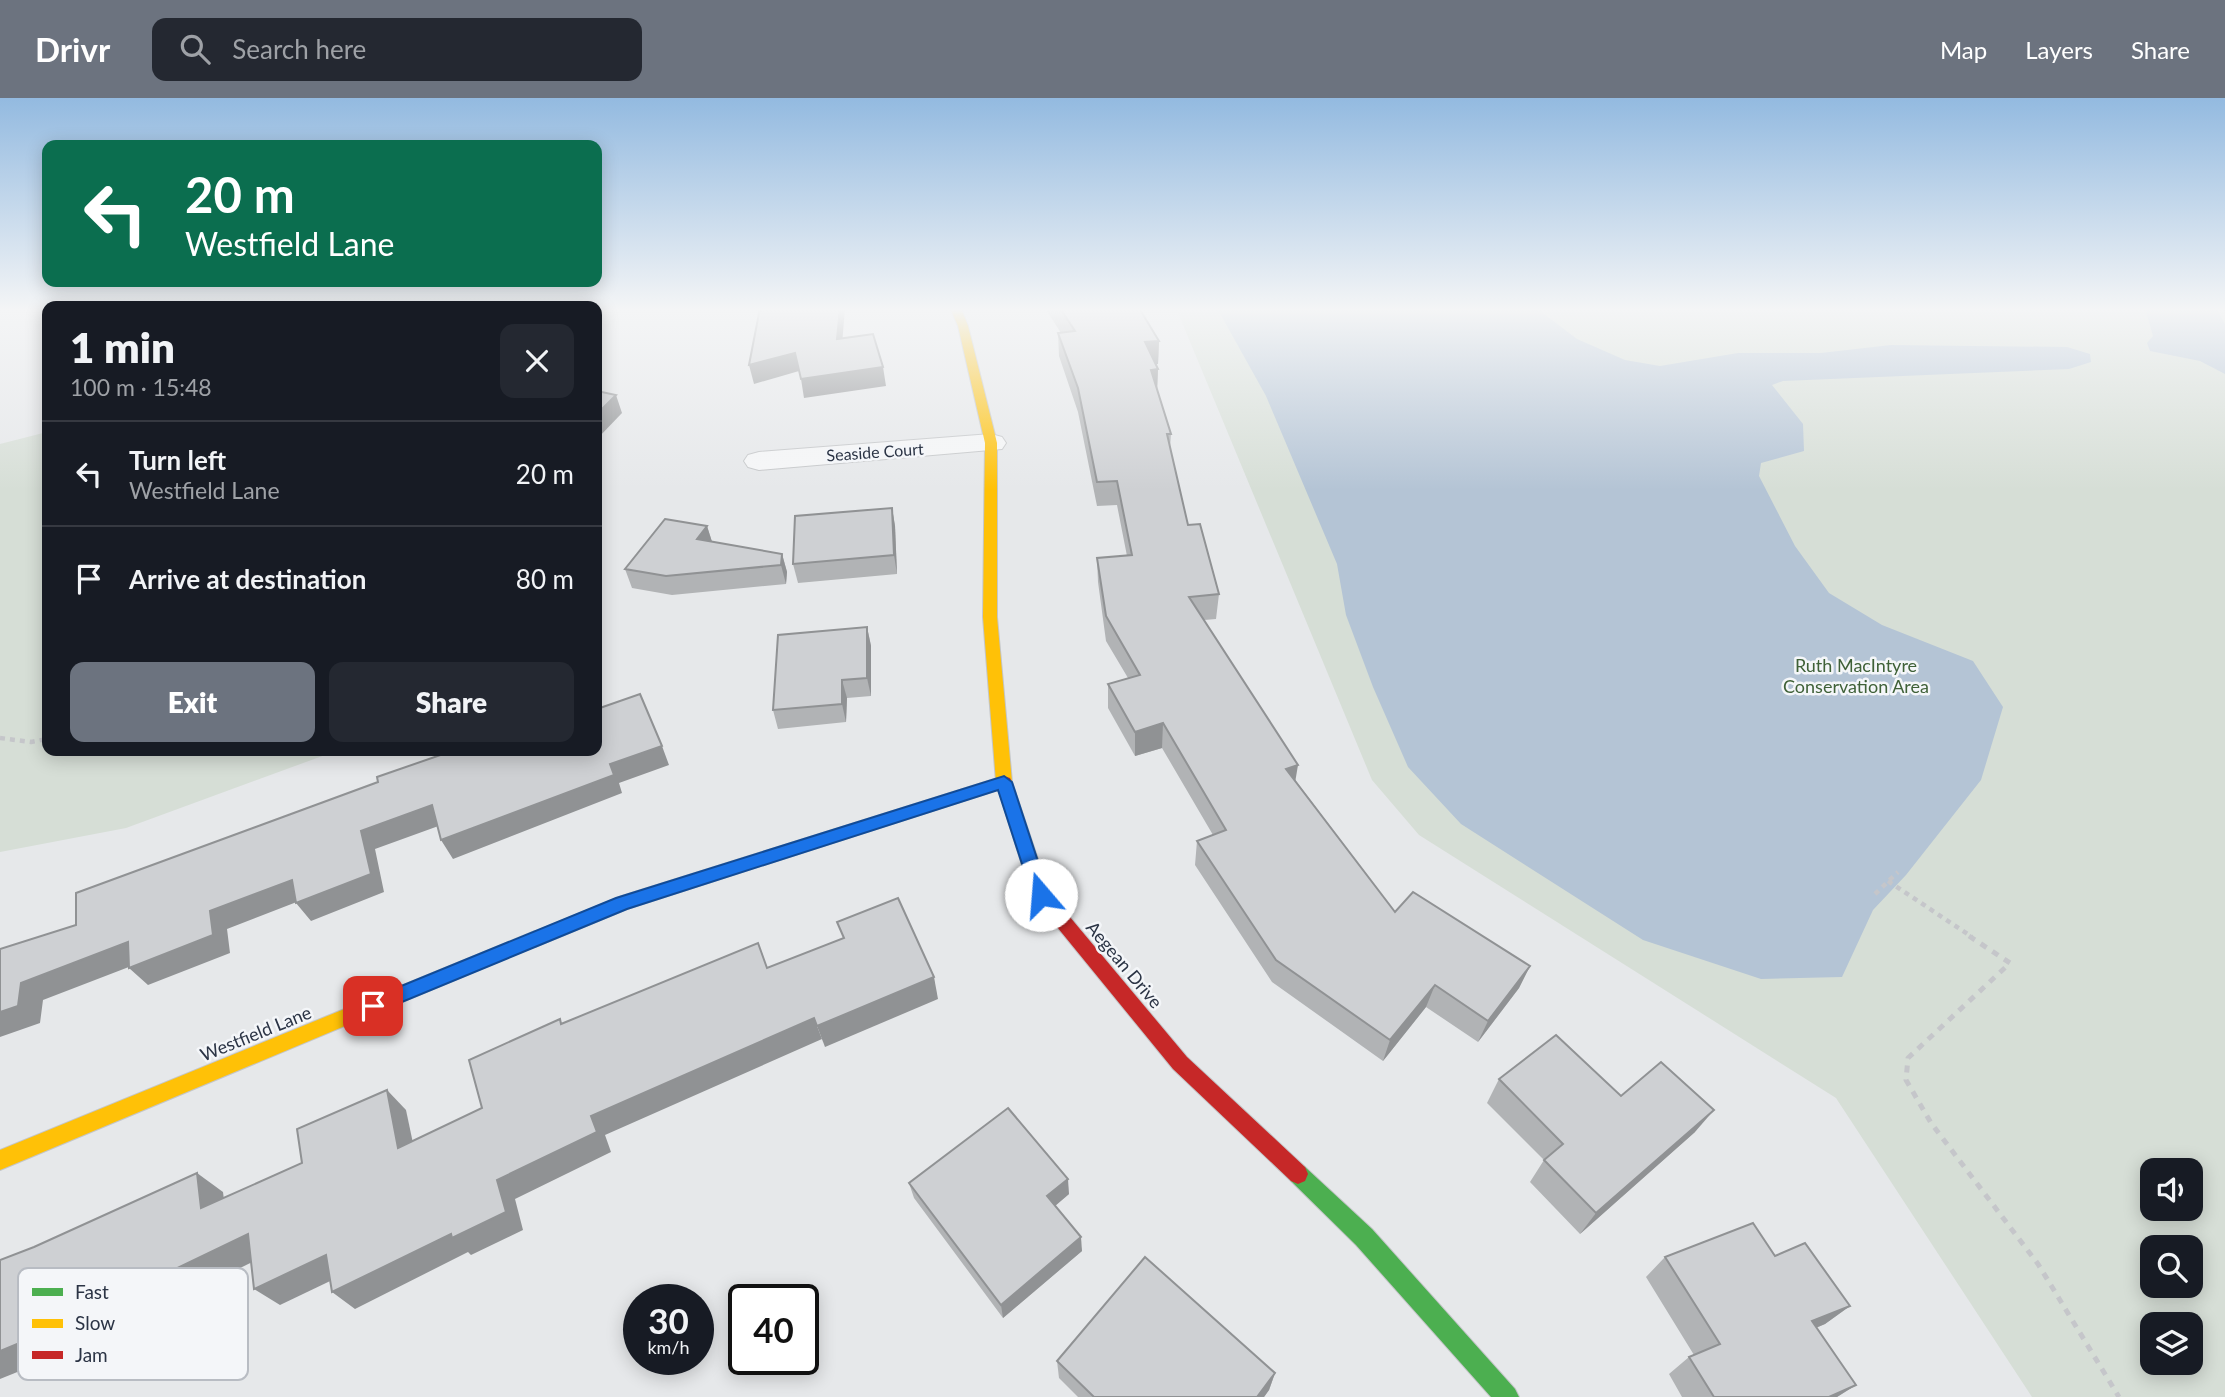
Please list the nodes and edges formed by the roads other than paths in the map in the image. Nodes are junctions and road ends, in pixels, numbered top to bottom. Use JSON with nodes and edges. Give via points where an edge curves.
{"nodes":[{"id":1,"x":973,"y":369,"type":"edge"},
{"id":2,"x":991,"y":443,"type":"junction"},
{"id":3,"x":759,"y":461,"type":"dead end"},
{"id":4,"x":1004,"y":782,"type":"junction"},
{"id":5,"x":0,"y":1160,"type":"edge"},
{"id":6,"x":1507,"y":1397,"type":"edge"}],
"edges":[{"from":1,"to":2,"type":"street","name":"Aegean Drive"},
{"from":2,"to":3,"type":"street","name":"Seaside Court"},
{"from":2,"to":4,"type":"street","name":"Aegean Drive","via":[[990,617]]},
{"from":4,"to":5,"type":"street","name":"Westfield Lane","via":[[622,904]]},
{"from":4,"to":6,"type":"street","name":"Aegean Drive","via":[[1041,895],[1180,1063],[1364,1237]]}]}
